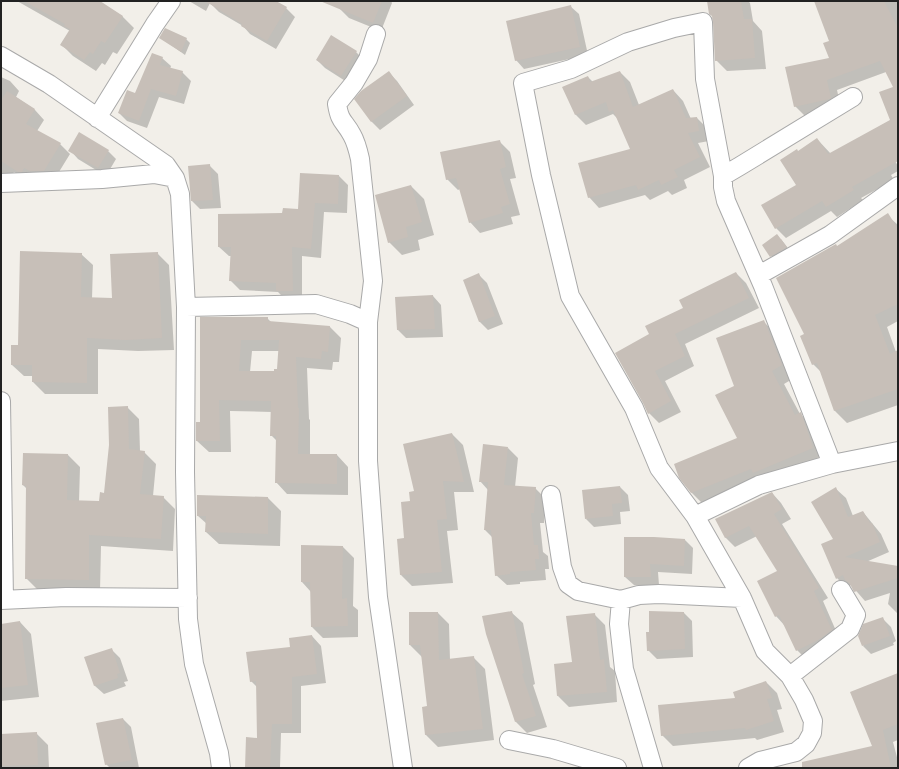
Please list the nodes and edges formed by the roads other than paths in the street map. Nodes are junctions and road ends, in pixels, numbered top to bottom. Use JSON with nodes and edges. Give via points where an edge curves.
{"nodes":[{"id":1,"x":171,"y":1,"type":"edge"},
{"id":2,"x":376,"y":34,"type":"dead end"},
{"id":3,"x":1,"y":56,"type":"edge"},
{"id":4,"x":853,"y":97,"type":"dead end"},
{"id":5,"x":98,"y":118,"type":"junction"},
{"id":6,"x":723,"y":176,"type":"junction"},
{"id":7,"x":176,"y":178,"type":"junction"},
{"id":8,"x":1,"y":183,"type":"edge"},
{"id":9,"x":898,"y":186,"type":"edge"},
{"id":10,"x":759,"y":275,"type":"junction"},
{"id":11,"x":186,"y":307,"type":"junction"},
{"id":12,"x":368,"y":322,"type":"junction"},
{"id":13,"x":1,"y":401,"type":"edge"},
{"id":14,"x":898,"y":451,"type":"edge"},
{"id":15,"x":832,"y":464,"type":"junction"},
{"id":16,"x":551,"y":495,"type":"dead end"},
{"id":17,"x":695,"y":516,"type":"junction"},
{"id":18,"x":841,"y":590,"type":"dead end"},
{"id":19,"x":188,"y":598,"type":"junction"},
{"id":20,"x":742,"y":598,"type":"junction"},
{"id":21,"x":3,"y":600,"type":"edge"},
{"id":22,"x":621,"y":600,"type":"junction"},
{"id":23,"x":790,"y":676,"type":"junction"},
{"id":24,"x":509,"y":740,"type":"dead end"},
{"id":25,"x":220,"y":768,"type":"edge"},
{"id":26,"x":403,"y":768,"type":"edge"},
{"id":27,"x":617,"y":768,"type":"edge"},
{"id":28,"x":653,"y":768,"type":"edge"},
{"id":29,"x":748,"y":768,"type":"edge"}],
"edges":[{"from":1,"to":5,"type":"street"},
{"from":2,"to":12,"type":"street","via":[[368,59],[338,104],[341,120],[357,146],[360,159],[373,281]]},
{"from":3,"to":5,"type":"street","via":[[49,84]]},
{"from":4,"to":6,"type":"street"},
{"from":5,"to":7,"type":"street","via":[[166,165]]},
{"from":6,"to":10,"type":"street","via":[[726,201]]},
{"from":6,"to":17,"type":"street","via":[[705,80],[702,22],[628,42],[571,69],[523,82],[570,296],[634,408],[659,468]]},
{"from":7,"to":8,"type":"street","via":[[154,174]]},
{"from":7,"to":11,"type":"street","via":[[180,194]]},
{"from":9,"to":10,"type":"street","via":[[830,235]]},
{"from":10,"to":15,"type":"street"},
{"from":11,"to":12,"type":"street","via":[[316,304]]},
{"from":11,"to":19,"type":"street","via":[[185,472]]},
{"from":12,"to":26,"type":"street","via":[[368,461],[378,589]]},
{"from":13,"to":21,"type":"street"},
{"from":14,"to":15,"type":"street"},
{"from":15,"to":17,"type":"street","via":[[759,485]]},
{"from":16,"to":22,"type":"street","via":[[562,567],[568,584],[578,591]]},
{"from":17,"to":20,"type":"street"},
{"from":18,"to":23,"type":"street","via":[[856,615],[850,629]]},
{"from":19,"to":21,"type":"street","via":[[66,597]]},
{"from":19,"to":25,"type":"street","via":[[194,664],[219,753]]},
{"from":20,"to":22,"type":"street","via":[[659,594],[639,595]]},
{"from":20,"to":23,"type":"street","via":[[765,651]]},
{"from":22,"to":28,"type":"street","via":[[619,624],[624,669]]},
{"from":23,"to":29,"type":"street","via":[[813,721],[812,733],[806,744],[796,752],[760,761]]},
{"from":24,"to":27,"type":"street"}]}
